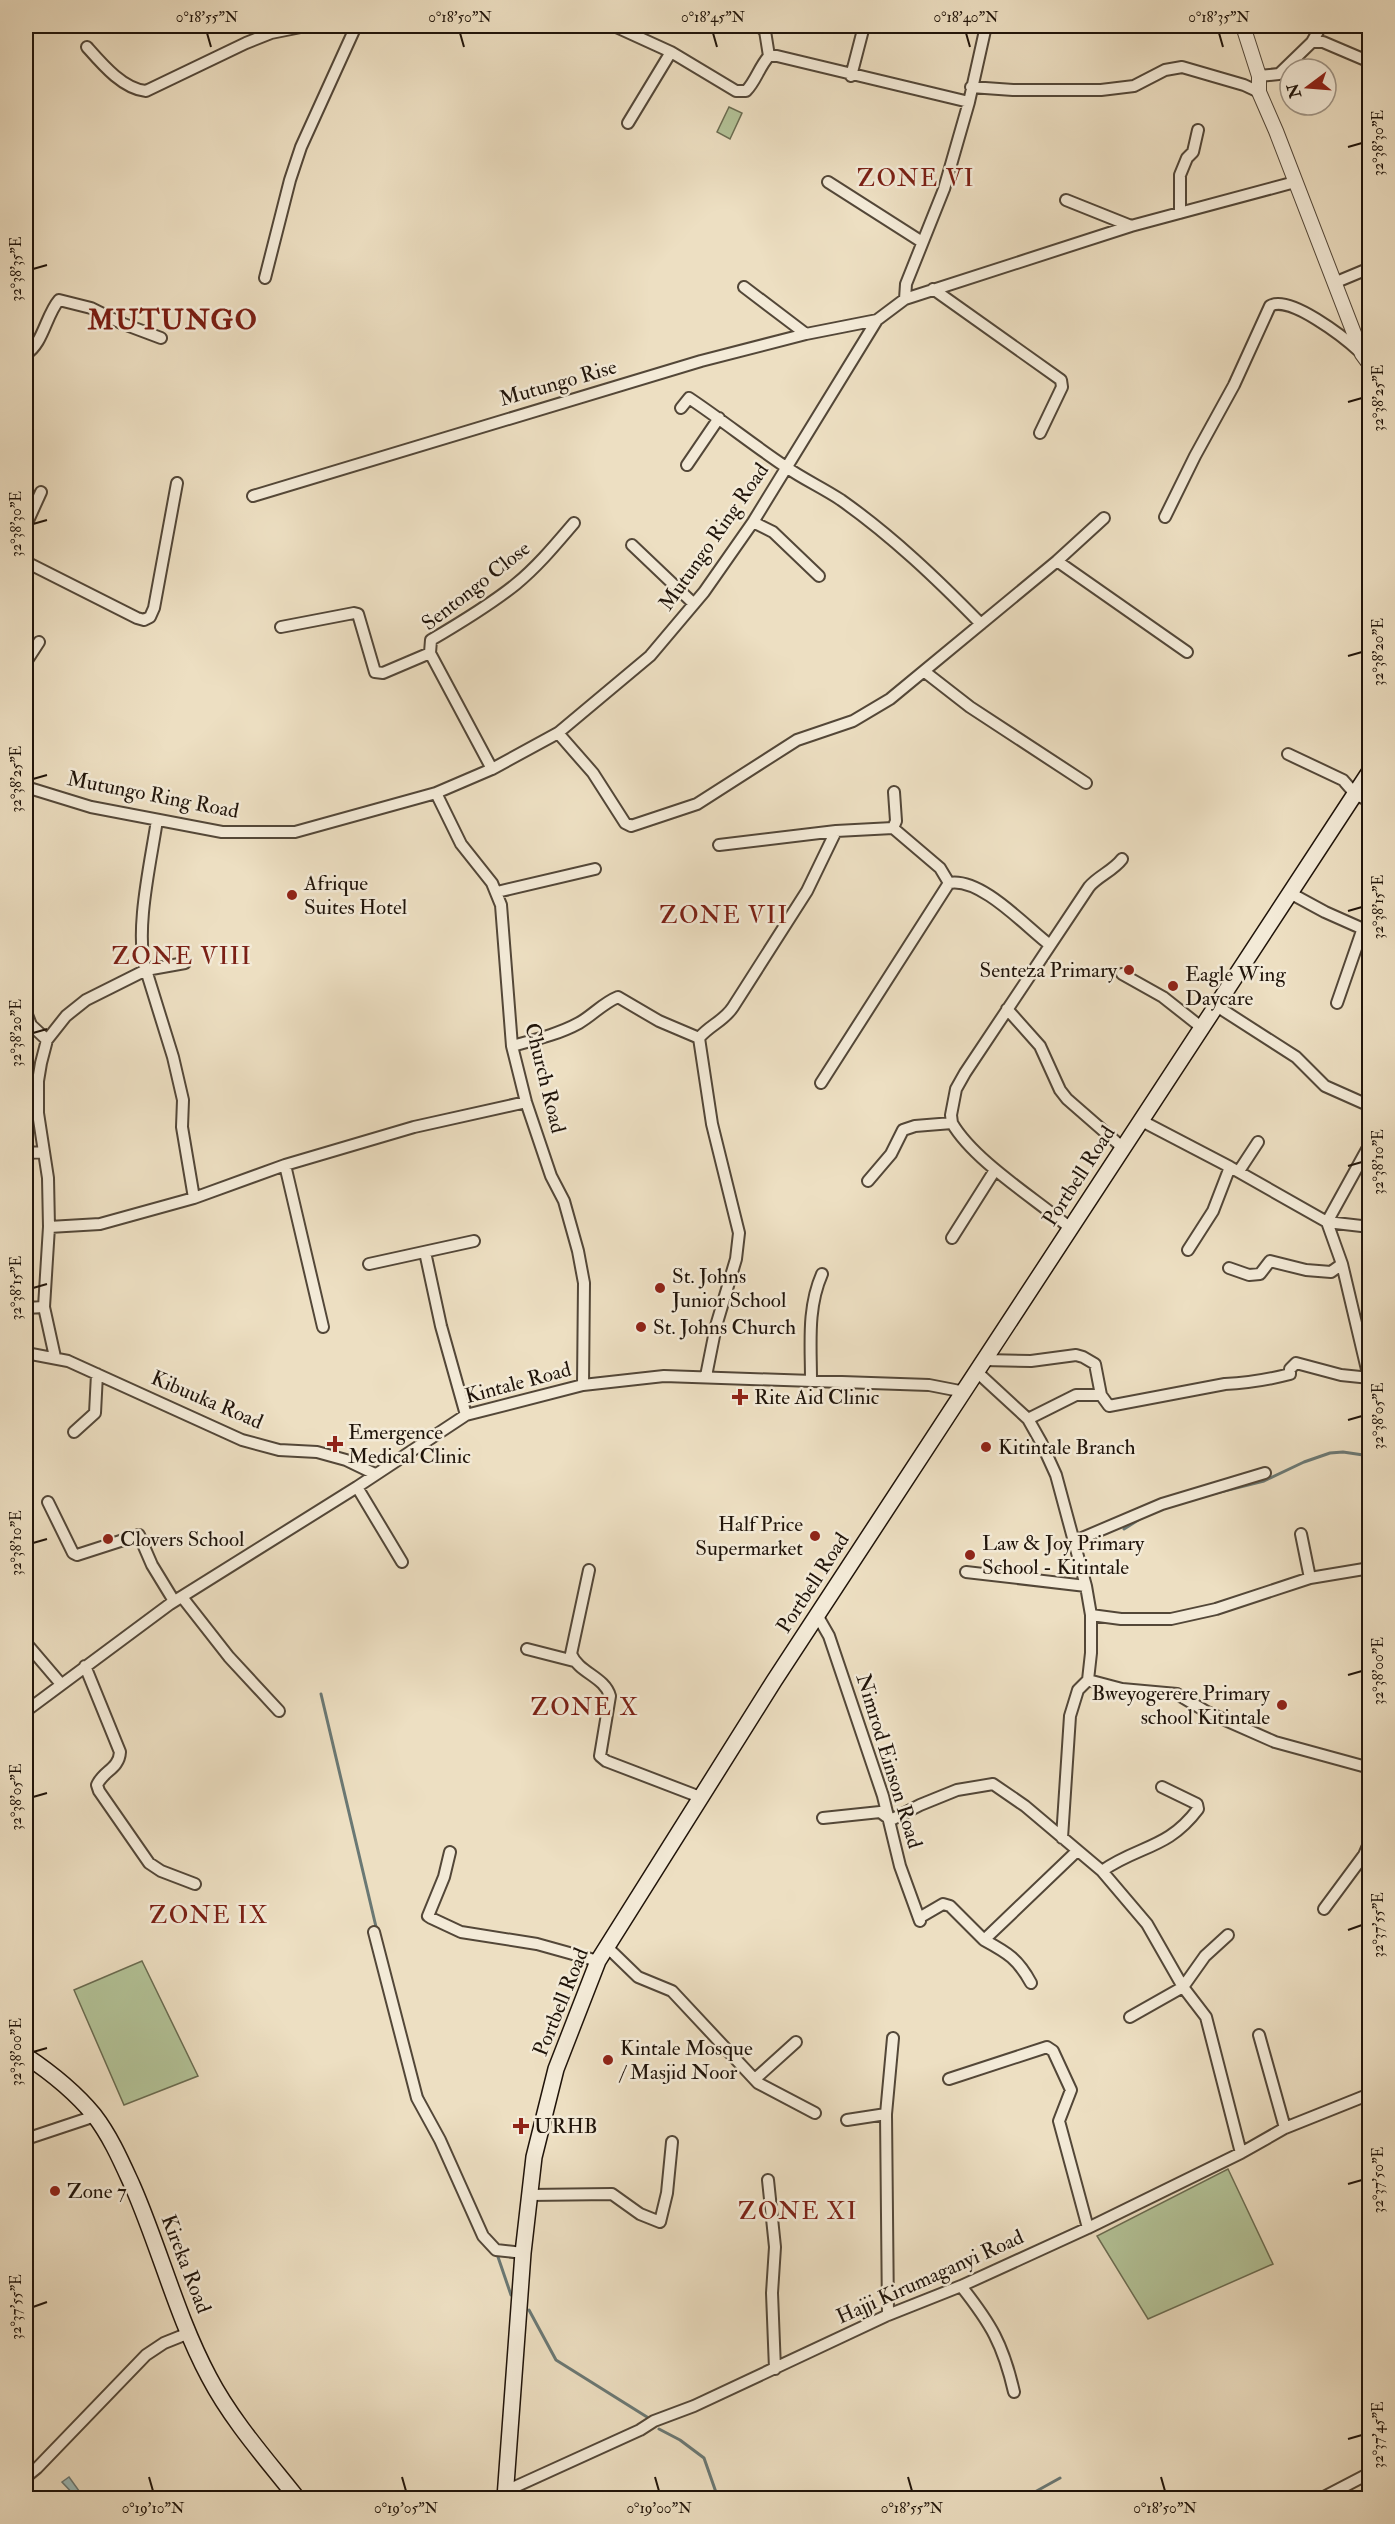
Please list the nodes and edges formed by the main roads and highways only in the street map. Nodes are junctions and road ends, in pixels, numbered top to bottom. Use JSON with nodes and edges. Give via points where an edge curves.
{"nodes":[{"id":1,"x":1370,"y":771,"type":"edge"},
{"id":2,"x":1363,"y":798,"type":"edge"},
{"id":3,"x":26,"y":2056,"type":"edge"},
{"id":4,"x":506,"y":2495,"type":"edge"},
{"id":5,"x":297,"y":2499,"type":"edge"}],
"edges":[{"from":1,"to":2,"type":"main road","name":"Portbell Road"},
{"from":2,"to":4,"type":"main road","name":"Portbell Road","via":[[1322,842],[817,1615],[598,1961],[556,2069],[534,2157],[523,2253]]},
{"from":3,"to":5,"type":"main road","name":"Kireka Road","via":[[95,2116],[135,2193],[189,2333],[214,2386]]}]}
